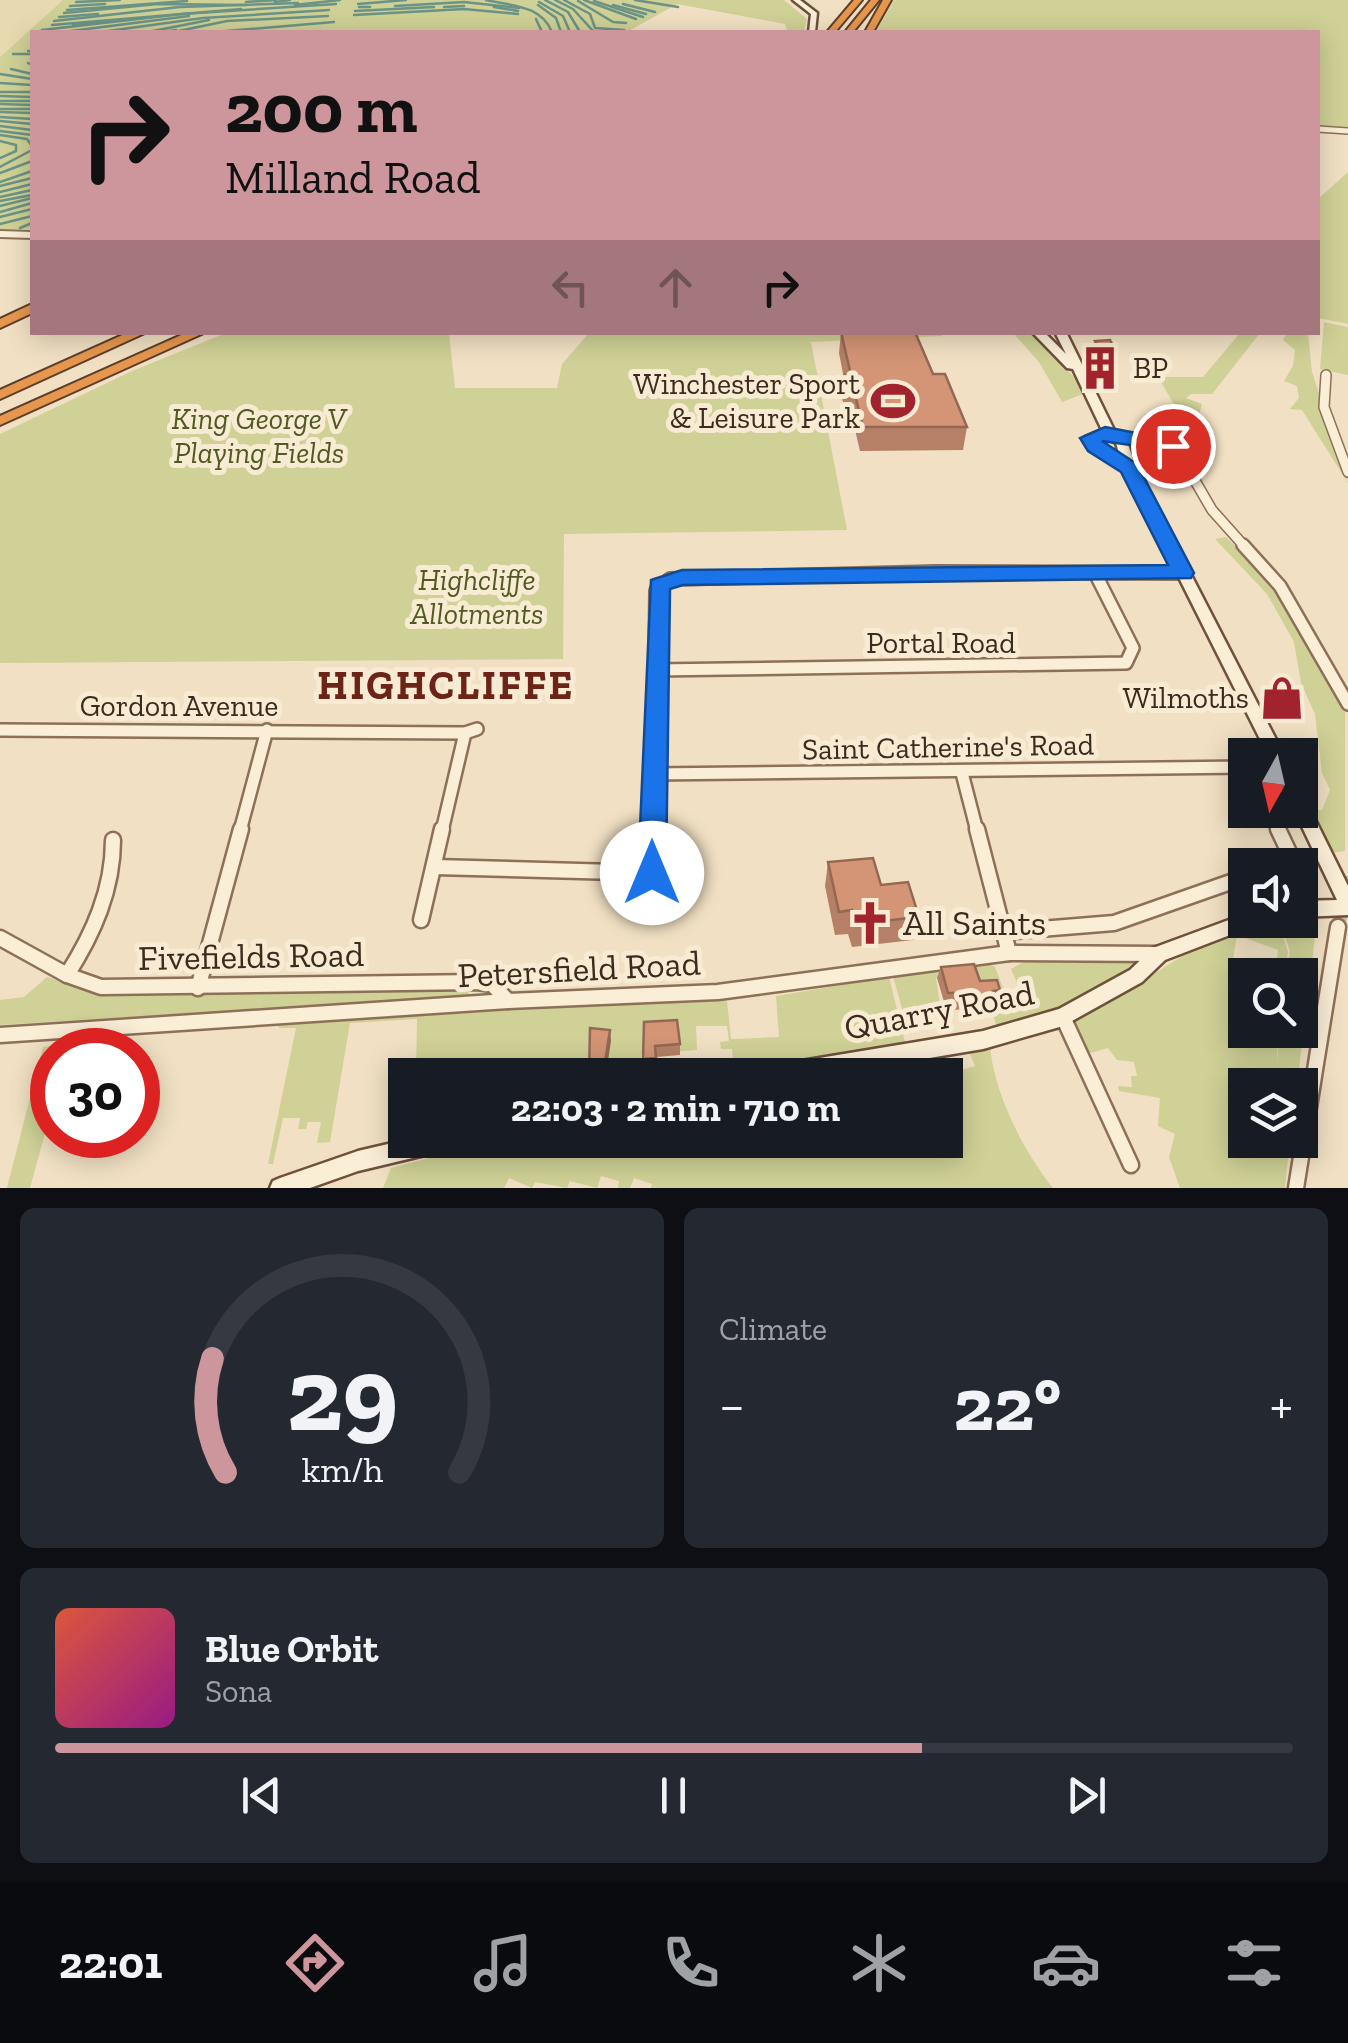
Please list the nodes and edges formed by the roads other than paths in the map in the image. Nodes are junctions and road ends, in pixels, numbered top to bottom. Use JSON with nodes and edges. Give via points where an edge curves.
{"nodes":[{"id":1,"x":796,"y":0,"type":"edge"},
{"id":2,"x":858,"y":0,"type":"edge"},
{"id":3,"x":875,"y":0,"type":"edge"},
{"id":4,"x":887,"y":0,"type":"edge"},
{"id":5,"x":812,"y":30,"type":"edge"},
{"id":6,"x":832,"y":30,"type":"edge"},
{"id":7,"x":851,"y":30,"type":"edge"},
{"id":8,"x":870,"y":30,"type":"edge"},
{"id":9,"x":1320,"y":129,"type":"edge"},
{"id":10,"x":1348,"y":132,"type":"edge"},
{"id":11,"x":0,"y":234,"type":"edge"},
{"id":12,"x":30,"y":235,"type":"edge"},
{"id":13,"x":30,"y":306,"type":"edge"},
{"id":14,"x":30,"y":306,"type":"edge"},
{"id":15,"x":0,"y":315,"type":"edge"},
{"id":16,"x":0,"y":324,"type":"edge"},
{"id":17,"x":133,"y":335,"type":"edge"},
{"id":18,"x":193,"y":335,"type":"edge"},
{"id":19,"x":1040,"y":335,"type":"edge"},
{"id":20,"x":1062,"y":335,"type":"edge"},
{"id":21,"x":1080,"y":372,"type":"junction"},
{"id":22,"x":1326,"y":374,"type":"dead end"},
{"id":23,"x":0,"y":394,"type":"edge"},
{"id":24,"x":1092,"y":396,"type":"junction"},
{"id":25,"x":0,"y":422,"type":"edge"},
{"id":26,"x":1091,"y":437,"type":"junction"},
{"id":27,"x":1118,"y":441,"type":"junction"},
{"id":28,"x":1107,"y":451,"type":"junction"},
{"id":29,"x":1130,"y":468,"type":"junction"},
{"id":30,"x":1348,"y":472,"type":"edge"},
{"id":31,"x":1095,"y":573,"type":"junction"},
{"id":32,"x":1183,"y":573,"type":"junction"},
{"id":33,"x":655,"y":670,"type":"junction"},
{"id":34,"x":1348,"y":704,"type":"edge"},
{"id":35,"x":0,"y":730,"type":"edge"},
{"id":36,"x":266,"y":730,"type":"junction"},
{"id":37,"x":1267,"y":738,"type":"edge"},
{"id":38,"x":1228,"y":766,"type":"edge"},
{"id":39,"x":962,"y":773,"type":"junction"},
{"id":40,"x":652,"y":774,"type":"junction"},
{"id":41,"x":1311,"y":828,"type":"edge"},
{"id":42,"x":113,"y":840,"type":"dead end"},
{"id":43,"x":435,"y":867,"type":"junction"},
{"id":44,"x":1228,"y":883,"type":"edge"},
{"id":45,"x":1348,"y":906,"type":"edge"},
{"id":46,"x":1318,"y":907,"type":"edge"},
{"id":47,"x":422,"y":920,"type":"dead end"},
{"id":48,"x":1338,"y":927,"type":"dead end"},
{"id":49,"x":1228,"y":928,"type":"edge"},
{"id":50,"x":1003,"y":932,"type":"junction"},
{"id":51,"x":0,"y":938,"type":"edge"},
{"id":52,"x":1009,"y":954,"type":"junction"},
{"id":53,"x":1159,"y":954,"type":"junction"},
{"id":54,"x":66,"y":974,"type":"junction"},
{"id":55,"x":198,"y":988,"type":"junction"},
{"id":56,"x":508,"y":1000,"type":"junction"},
{"id":57,"x":1062,"y":1017,"type":"junction"},
{"id":58,"x":0,"y":1034,"type":"edge"},
{"id":59,"x":874,"y":1058,"type":"edge"},
{"id":60,"x":388,"y":1154,"type":"edge"},
{"id":61,"x":1130,"y":1165,"type":"dead end"},
{"id":62,"x":280,"y":1188,"type":"edge"},
{"id":63,"x":1296,"y":1188,"type":"edge"}],
"edges":[{"from":1,"to":5,"type":"main road","via":[[815,16]]},
{"from":2,"to":6,"type":"highway"},
{"from":3,"to":7,"type":"highway"},
{"from":4,"to":8,"type":"highway"},
{"from":9,"to":10,"type":"street"},
{"from":11,"to":12,"type":"street"},
{"from":13,"to":15,"type":"highway"},
{"from":14,"to":16,"type":"highway"},
{"from":17,"to":23,"type":"highway"},
{"from":18,"to":25,"type":"highway"},
{"from":19,"to":21,"type":"main road"},
{"from":20,"to":21,"type":"main road"},
{"from":21,"to":24,"type":"main road"},
{"from":22,"to":30,"type":"street","via":[[1321,386],[1327,418]]},
{"from":24,"to":26,"type":"main road"},
{"from":24,"to":27,"type":"main road"},
{"from":26,"to":27,"type":"main road"},
{"from":26,"to":28,"type":"main road"},
{"from":27,"to":28,"type":"main road"},
{"from":27,"to":29,"type":"main road"},
{"from":27,"to":34,"type":"street","via":[[1176,448],[1212,510],[1280,586]]},
{"from":28,"to":29,"type":"main road"},
{"from":29,"to":32,"type":"main road"},
{"from":31,"to":32,"type":"street"},
{"from":31,"to":33,"type":"street","via":[[682,577],[656,590]]},
{"from":31,"to":33,"type":"street","name":"Portal Road","via":[[1133,648],[1126,664]]},
{"from":32,"to":37,"type":"main road"},
{"from":33,"to":40,"type":"street"},
{"from":35,"to":36,"type":"street","name":"Gordon Avenue"},
{"from":36,"to":43,"type":"street","name":"Gordon Avenue","via":[[471,731]]},
{"from":36,"to":55,"type":"street"},
{"from":38,"to":39,"type":"street","name":"Saint Catherine's Road"},
{"from":39,"to":40,"type":"street","name":"Saint Catherine's Road"},
{"from":39,"to":50,"type":"street"},
{"from":40,"to":43,"type":"street","via":[[652,873]]},
{"from":41,"to":45,"type":"main road"},
{"from":42,"to":54,"type":"street","via":[[114,865],[89,935]]},
{"from":43,"to":47,"type":"street"},
{"from":44,"to":50,"type":"street","via":[[1114,923]]},
{"from":45,"to":46,"type":"main road"},
{"from":48,"to":63,"type":"street"},
{"from":49,"to":53,"type":"main road","name":"Quarry Road"},
{"from":50,"to":52,"type":"street"},
{"from":51,"to":54,"type":"street","name":"Fivefields Road"},
{"from":52,"to":53,"type":"street","name":"Petersfield Road"},
{"from":52,"to":56,"type":"street","name":"Petersfield Road","via":[[755,989]]},
{"from":53,"to":57,"type":"main road","name":"Quarry Road","via":[[1136,976]]},
{"from":54,"to":55,"type":"street","name":"Fivefields Road","via":[[116,988]]},
{"from":55,"to":56,"type":"street","name":"Fivefields Road","via":[[477,982],[492,984]]},
{"from":56,"to":58,"type":"street","name":"Petersfield Road"},
{"from":57,"to":59,"type":"main road","name":"Quarry Road","via":[[983,1040]]},
{"from":57,"to":61,"type":"street"},
{"from":60,"to":62,"type":"street"}]}
